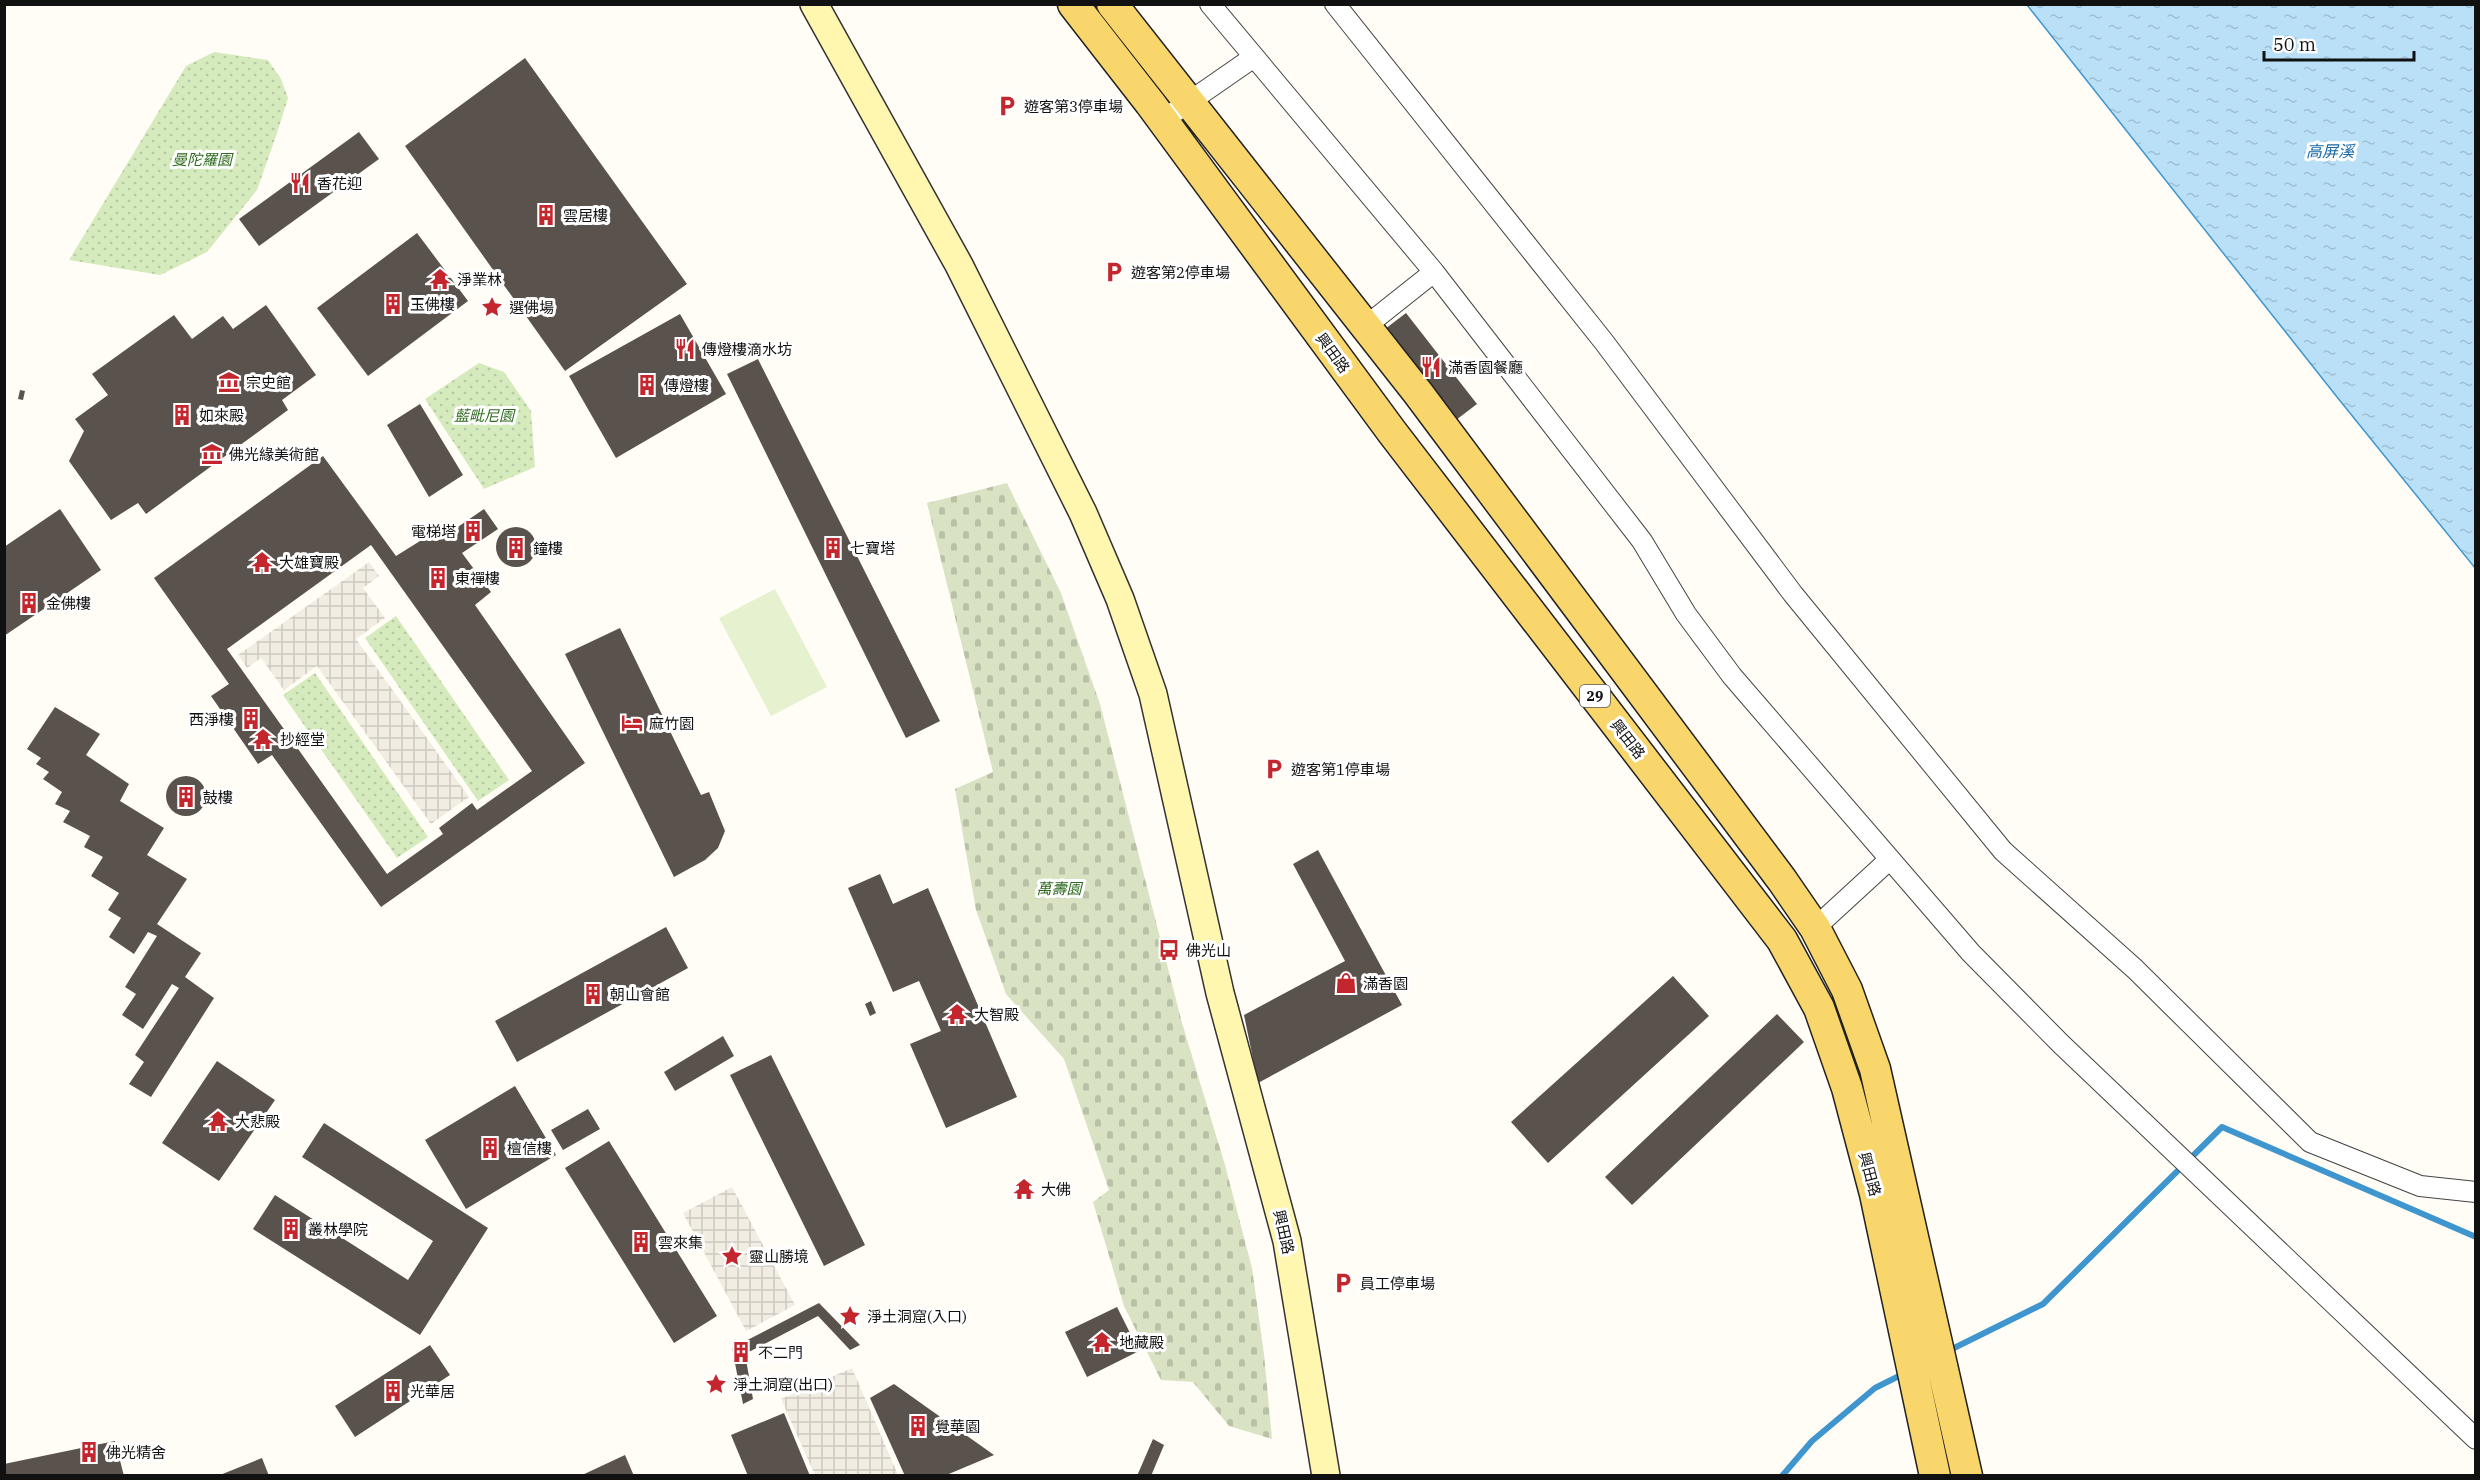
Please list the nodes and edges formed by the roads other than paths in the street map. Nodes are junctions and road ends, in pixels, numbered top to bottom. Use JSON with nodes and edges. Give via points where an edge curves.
{"nodes":[{"id":1,"x":814,"y":4,"type":"edge"},
{"id":2,"x":1073,"y":4,"type":"edge"},
{"id":3,"x":1112,"y":4,"type":"edge"},
{"id":4,"x":1210,"y":4,"type":"edge"},
{"id":5,"x":1335,"y":4,"type":"edge"},
{"id":6,"x":1254,"y":57,"type":"junction"},
{"id":7,"x":1188,"y":103,"type":"junction"},
{"id":8,"x":1163,"y":120,"type":"junction"},
{"id":9,"x":1434,"y":272,"type":"junction"},
{"id":10,"x":1338,"y":291,"type":"junction"},
{"id":11,"x":1308,"y":318,"type":"junction"},
{"id":12,"x":1366,"y":326,"type":"junction"},
{"id":13,"x":1530,"y":542,"type":"junction"},
{"id":14,"x":1496,"y":568,"type":"junction"},
{"id":15,"x":1889,"y":860,"type":"junction"},
{"id":16,"x":1815,"y":928,"type":"junction"},
{"id":17,"x":2475,"y":1192,"type":"edge"},
{"id":18,"x":2475,"y":1439,"type":"edge"},
{"id":19,"x":1326,"y":1476,"type":"edge"},
{"id":20,"x":1935,"y":1476,"type":"edge"},
{"id":21,"x":1967,"y":1476,"type":"edge"}],
"edges":[{"from":1,"to":19,"type":"street","name":"興田路","via":[[959,265],[1083,513],[1120,599],[1153,694],[1220,993],[1287,1241]]},
{"from":2,"to":8,"type":"main road","name":"興田路","number":"29"},
{"from":3,"to":7,"type":"main road","name":"興田路","number":"29"},
{"from":4,"to":6,"type":"street"},
{"from":5,"to":17,"type":"street","via":[[1604,342],[1792,594],[2003,851],[2135,969],[2310,1142],[2420,1186]]},
{"from":6,"to":7,"type":"street"},
{"from":6,"to":9,"type":"street"},
{"from":7,"to":8,"type":"street"},
{"from":7,"to":10,"type":"main road","name":"興田路","number":"29"},
{"from":8,"to":11,"type":"main road","name":"興田路","number":"29"},
{"from":9,"to":12,"type":"street"},
{"from":9,"to":15,"type":"street","via":[[1642,541],[1686,614],[1732,676]]},
{"from":10,"to":11,"type":"main road"},
{"from":10,"to":12,"type":"main road","name":"興田路","number":"29"},
{"from":11,"to":14,"type":"main road","name":"興田路","number":"29"},
{"from":12,"to":13,"type":"main road","name":"興田路","number":"29"},
{"from":13,"to":14,"type":"main road"},
{"from":13,"to":16,"type":"main road","name":"興田路","number":"29"},
{"from":14,"to":20,"type":"main road","name":"興田路","number":"29","via":[[1782,940],[1819,1008],[1847,1088],[1875,1194]]},
{"from":15,"to":16,"type":"street"},
{"from":15,"to":18,"type":"street","via":[[1971,953],[2061,1044]]},
{"from":16,"to":21,"type":"main road","name":"興田路","number":"29","via":[[1847,990],[1875,1069]]}]}
